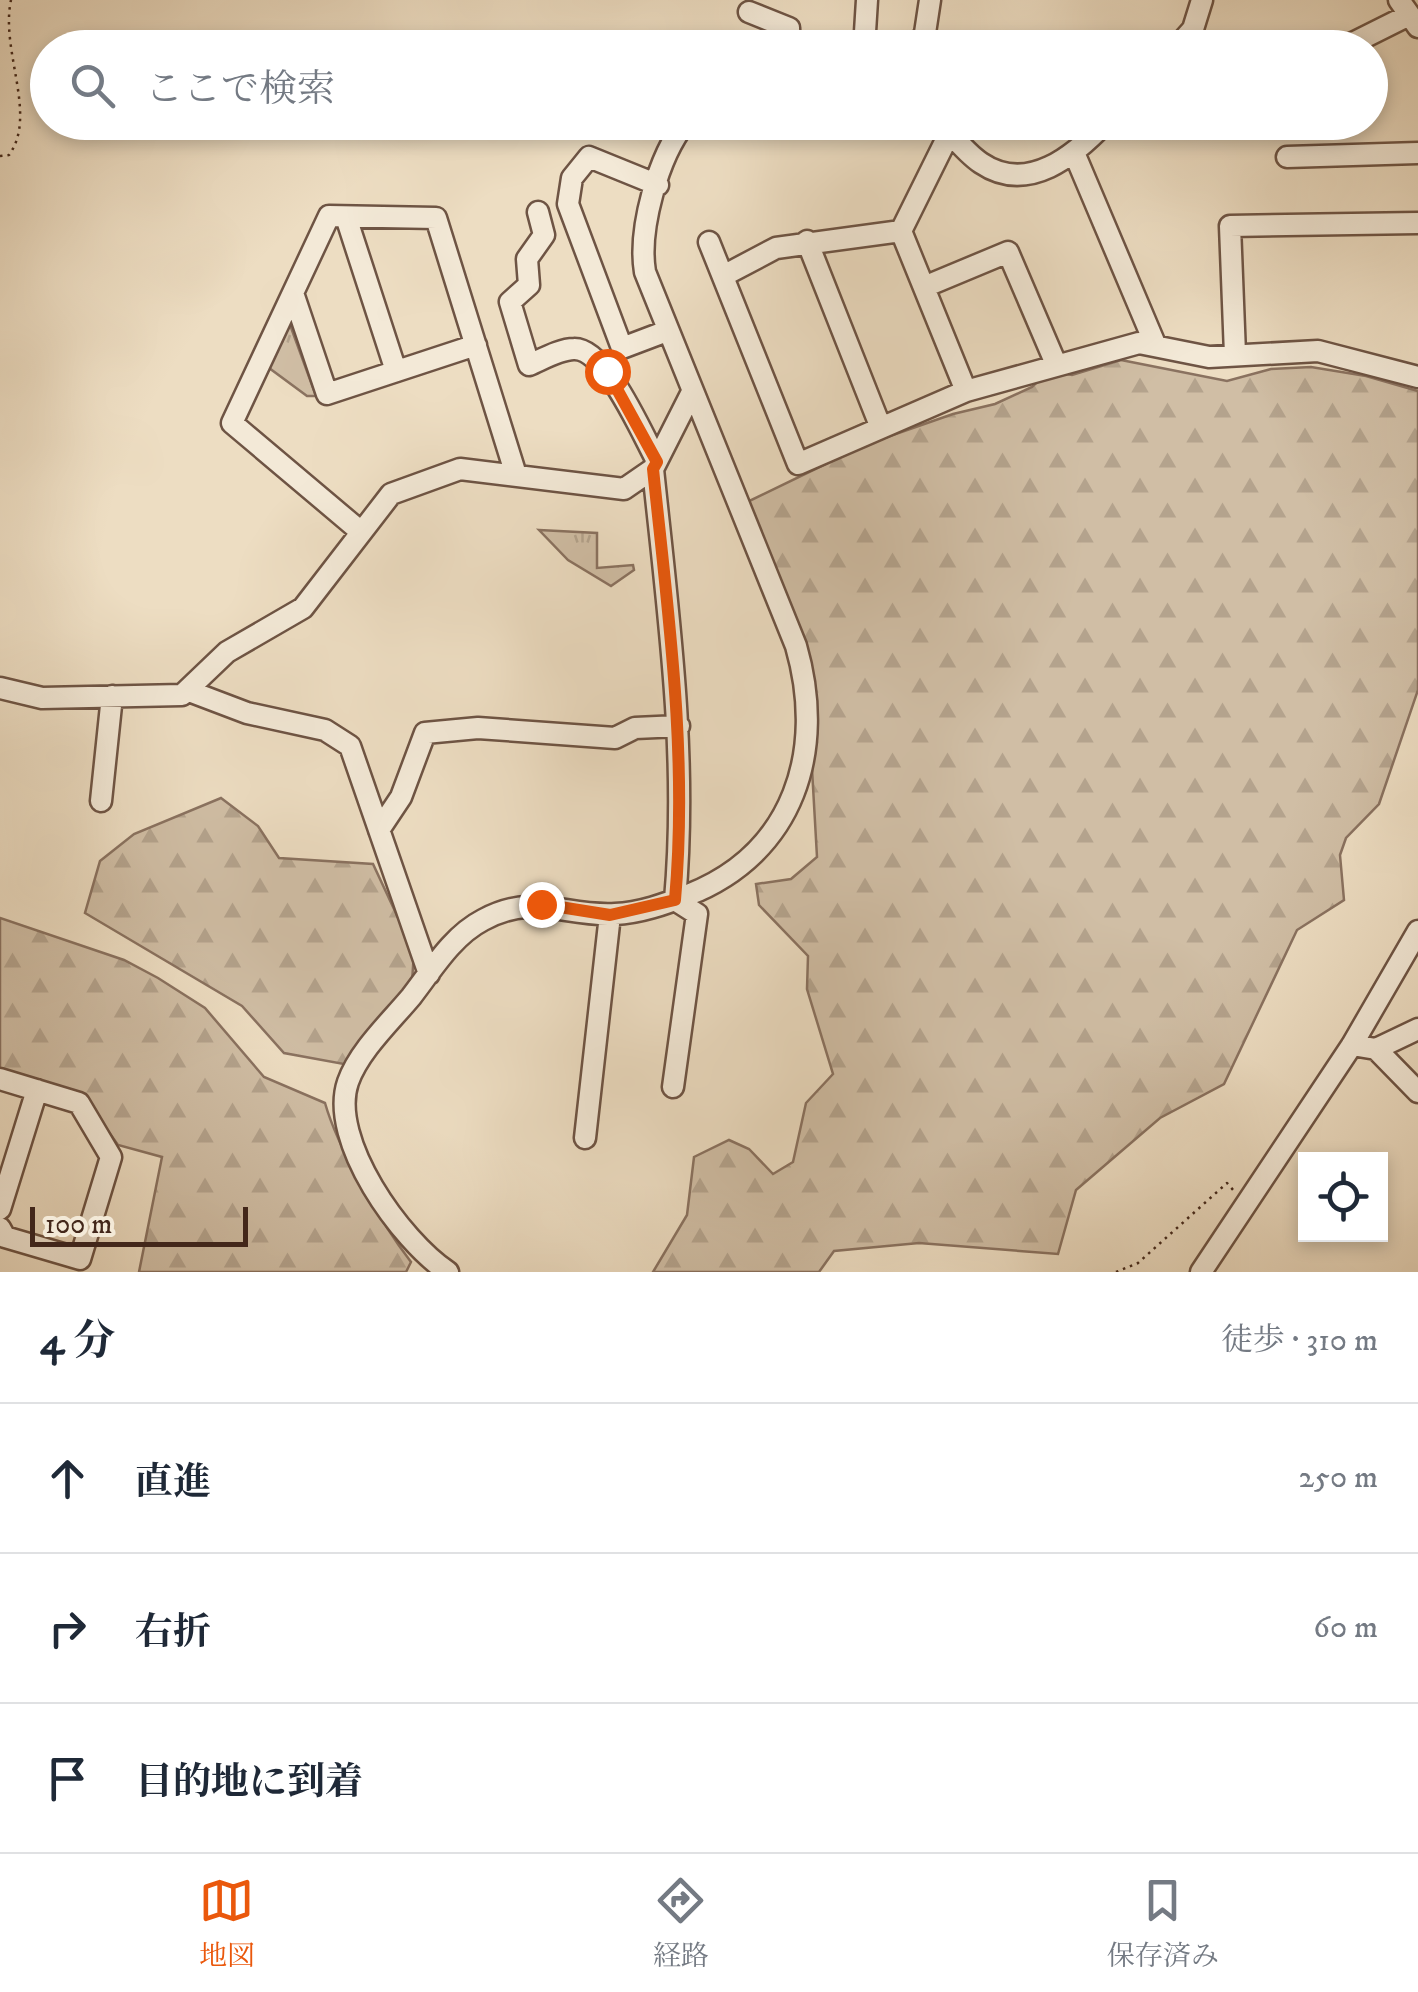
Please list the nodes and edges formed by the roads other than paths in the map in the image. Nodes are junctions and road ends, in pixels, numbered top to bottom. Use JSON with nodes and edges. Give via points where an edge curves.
{"nodes":[{"id":1,"x":866,"y":0,"type":"edge"},
{"id":2,"x":930,"y":0,"type":"edge"},
{"id":3,"x":1202,"y":0,"type":"edge"},
{"id":4,"x":749,"y":12,"type":"dead end"},
{"id":5,"x":1409,"y":14,"type":"edge"},
{"id":6,"x":788,"y":30,"type":"edge"},
{"id":7,"x":865,"y":30,"type":"edge"},
{"id":8,"x":926,"y":30,"type":"edge"},
{"id":9,"x":1192,"y":30,"type":"edge"},
{"id":10,"x":1378,"y":30,"type":"edge"},
{"id":11,"x":674,"y":140,"type":"edge"},
{"id":12,"x":940,"y":140,"type":"edge"},
{"id":13,"x":957,"y":140,"type":"edge"},
{"id":14,"x":1089,"y":140,"type":"edge"},
{"id":15,"x":1418,"y":153,"type":"edge"},
{"id":16,"x":1075,"y":155,"type":"junction"},
{"id":17,"x":1288,"y":157,"type":"dead end"},
{"id":18,"x":658,"y":185,"type":"junction"},
{"id":19,"x":538,"y":212,"type":"dead end"},
{"id":20,"x":346,"y":216,"type":"junction"},
{"id":21,"x":1418,"y":223,"type":"edge"},
{"id":22,"x":901,"y":231,"type":"junction"},
{"id":23,"x":807,"y":241,"type":"junction"},
{"id":24,"x":709,"y":242,"type":"dead end"},
{"id":25,"x":722,"y":276,"type":"junction"},
{"id":26,"x":924,"y":287,"type":"junction"},
{"id":27,"x":293,"y":292,"type":"junction"},
{"id":28,"x":667,"y":331,"type":"junction"},
{"id":29,"x":1155,"y":344,"type":"junction"},
{"id":30,"x":476,"y":345,"type":"junction"},
{"id":31,"x":1235,"y":354,"type":"junction"},
{"id":32,"x":1056,"y":364,"type":"junction"},
{"id":33,"x":396,"y":372,"type":"junction"},
{"id":34,"x":1418,"y":377,"type":"edge"},
{"id":35,"x":966,"y":390,"type":"junction"},
{"id":36,"x":692,"y":392,"type":"junction"},
{"id":37,"x":881,"y":428,"type":"junction"},
{"id":38,"x":655,"y":465,"type":"junction"},
{"id":39,"x":516,"y":474,"type":"junction"},
{"id":40,"x":360,"y":530,"type":"junction"},
{"id":41,"x":0,"y":688,"type":"edge"},
{"id":42,"x":190,"y":691,"type":"junction"},
{"id":43,"x":112,"y":696,"type":"junction"},
{"id":44,"x":679,"y":726,"type":"junction"},
{"id":45,"x":101,"y":801,"type":"dead end"},
{"id":46,"x":380,"y":830,"type":"junction"},
{"id":47,"x":675,"y":900,"type":"junction"},
{"id":48,"x":610,"y":915,"type":"junction"},
{"id":49,"x":1418,"y":931,"type":"edge"},
{"id":50,"x":429,"y":974,"type":"junction"},
{"id":51,"x":1417,"y":1030,"type":"edge"},
{"id":52,"x":1352,"y":1044,"type":"junction"},
{"id":53,"x":1376,"y":1050,"type":"junction"},
{"id":54,"x":0,"y":1079,"type":"edge"},
{"id":55,"x":674,"y":1087,"type":"dead end"},
{"id":56,"x":37,"y":1090,"type":"junction"},
{"id":57,"x":1418,"y":1092,"type":"edge"},
{"id":58,"x":585,"y":1138,"type":"dead end"},
{"id":59,"x":0,"y":1210,"type":"edge"},
{"id":60,"x":0,"y":1228,"type":"edge"},
{"id":61,"x":448,"y":1272,"type":"edge"},
{"id":62,"x":1201,"y":1272,"type":"edge"}],
"edges":[{"from":1,"to":7,"type":"street"},
{"from":2,"to":8,"type":"street"},
{"from":3,"to":9,"type":"street"},
{"from":4,"to":6,"type":"street"},
{"from":5,"to":10,"type":"street"},
{"from":11,"to":18,"type":"street"},
{"from":12,"to":22,"type":"street"},
{"from":13,"to":16,"type":"street","via":[[976,159],[1004,172],[1040,171]]},
{"from":14,"to":16,"type":"street"},
{"from":15,"to":17,"type":"street"},
{"from":16,"to":29,"type":"street"},
{"from":18,"to":28,"type":"street","via":[[642,252]]},
{"from":18,"to":28,"type":"street","via":[[589,157],[572,178],[568,204],[622,348]]},
{"from":19,"to":38,"type":"street","via":[[544,235],[527,259],[530,284],[510,302],[529,364],[571,348],[589,352],[607,371]]},
{"from":20,"to":27,"type":"street","via":[[329,216]]},
{"from":20,"to":30,"type":"street","via":[[436,218]]},
{"from":20,"to":33,"type":"street"},
{"from":21,"to":31,"type":"street","via":[[1230,226]]},
{"from":22,"to":23,"type":"street"},
{"from":22,"to":26,"type":"street"},
{"from":23,"to":25,"type":"street","via":[[776,248]]},
{"from":23,"to":37,"type":"street"},
{"from":24,"to":25,"type":"street"},
{"from":25,"to":37,"type":"street","via":[[798,464]]},
{"from":26,"to":32,"type":"street","via":[[1008,252]]},
{"from":26,"to":35,"type":"street"},
{"from":27,"to":33,"type":"street","via":[[327,394]]},
{"from":27,"to":40,"type":"street","via":[[232,423]]},
{"from":28,"to":36,"type":"street"},
{"from":29,"to":31,"type":"street","via":[[1209,357]]},
{"from":29,"to":32,"type":"street"},
{"from":30,"to":33,"type":"street"},
{"from":30,"to":39,"type":"street"},
{"from":31,"to":34,"type":"street","via":[[1318,350]]},
{"from":32,"to":35,"type":"street"},
{"from":35,"to":37,"type":"street"},
{"from":36,"to":38,"type":"street"},
{"from":36,"to":47,"type":"street","via":[[796,646],[809,738],[794,793],[768,838],[733,871]]},
{"from":38,"to":39,"type":"street","via":[[631,486],[615,490]]},
{"from":38,"to":44,"type":"street"},
{"from":39,"to":40,"type":"street","via":[[453,470],[390,494]]},
{"from":40,"to":42,"type":"street","via":[[303,608],[227,652]]},
{"from":41,"to":43,"type":"street","via":[[42,698]]},
{"from":42,"to":43,"type":"street"},
{"from":42,"to":46,"type":"street","via":[[342,739]]},
{"from":43,"to":45,"type":"street"},
{"from":44,"to":46,"type":"street","via":[[635,728],[615,738],[478,728],[424,734],[402,797]]},
{"from":44,"to":47,"type":"street"},
{"from":46,"to":50,"type":"street"},
{"from":47,"to":48,"type":"street"},
{"from":47,"to":55,"type":"street","via":[[697,914]]},
{"from":48,"to":50,"type":"street","via":[[520,906],[470,928]]},
{"from":48,"to":58,"type":"street"},
{"from":49,"to":52,"type":"street"},
{"from":50,"to":61,"type":"street","via":[[363,1056],[343,1108],[350,1139],[394,1220]]},
{"from":51,"to":53,"type":"street"},
{"from":52,"to":53,"type":"street"},
{"from":52,"to":62,"type":"street"},
{"from":53,"to":57,"type":"street"},
{"from":54,"to":56,"type":"street"},
{"from":56,"to":59,"type":"street"},
{"from":56,"to":60,"type":"street","via":[[78,1103],[111,1157],[80,1259],[6,1237]]}]}
